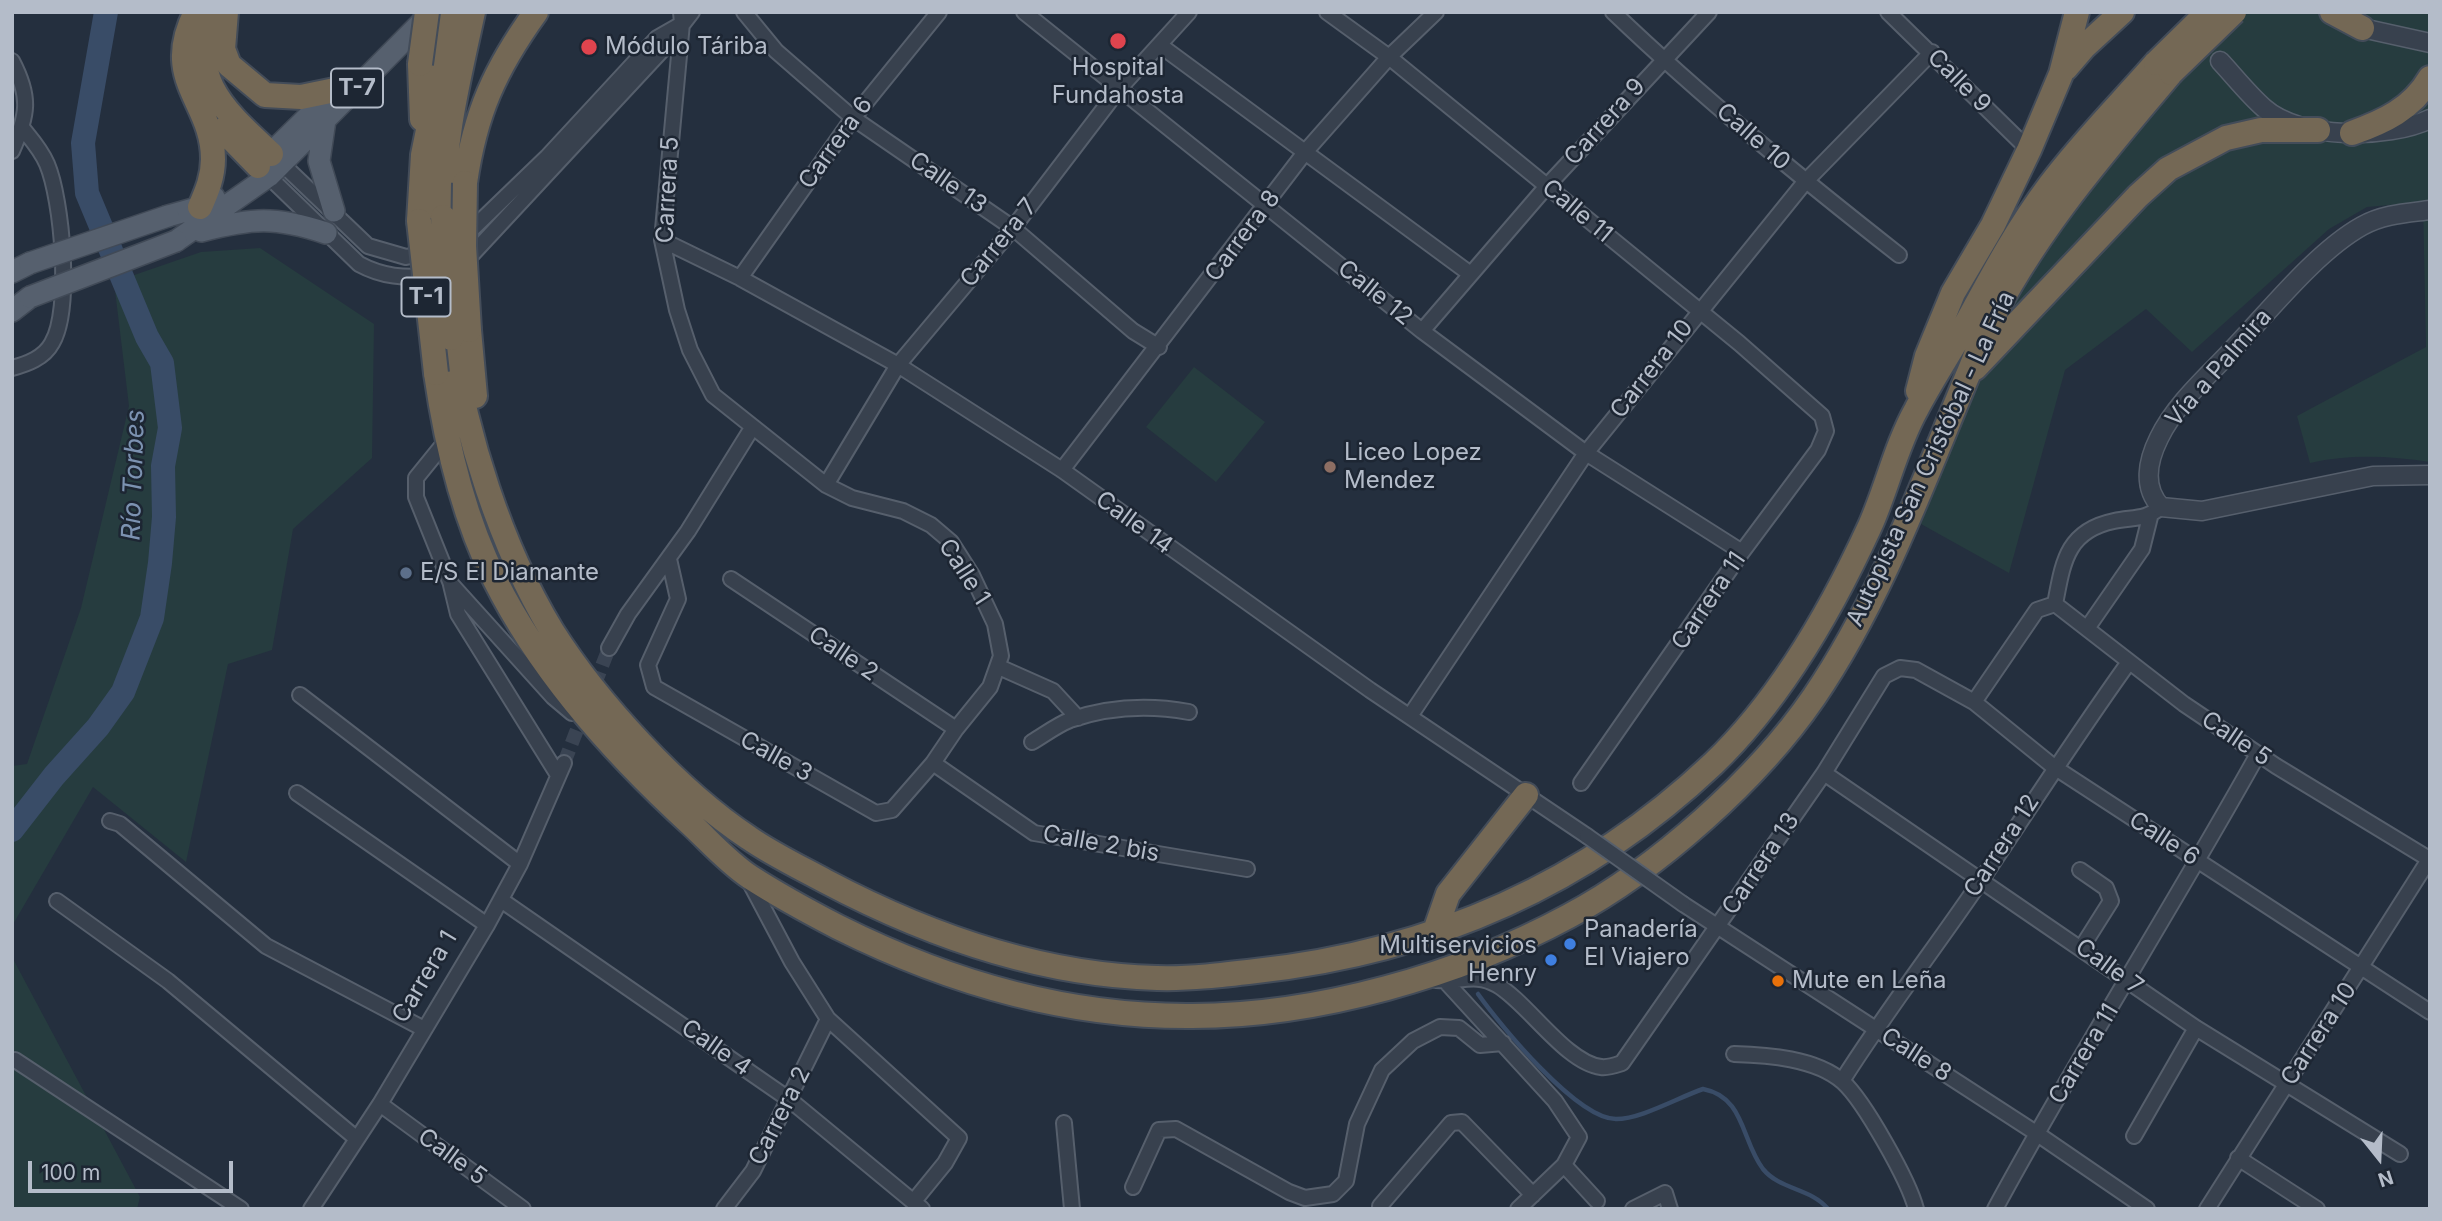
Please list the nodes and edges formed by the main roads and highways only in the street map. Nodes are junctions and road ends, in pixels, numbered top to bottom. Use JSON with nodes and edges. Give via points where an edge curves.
{"nodes":[{"id":1,"x":195,"y":12,"type":"edge"},
{"id":2,"x":223,"y":12,"type":"edge"},
{"id":3,"x":412,"y":12,"type":"edge"},
{"id":4,"x":429,"y":12,"type":"edge"},
{"id":5,"x":452,"y":12,"type":"edge"},
{"id":6,"x":474,"y":12,"type":"edge"},
{"id":7,"x":536,"y":12,"type":"edge"},
{"id":8,"x":2077,"y":12,"type":"edge"},
{"id":9,"x":2122,"y":12,"type":"edge"},
{"id":10,"x":2208,"y":12,"type":"edge"},
{"id":11,"x":2234,"y":12,"type":"edge"},
{"id":12,"x":2332,"y":12,"type":"edge"},
{"id":13,"x":2355,"y":20,"type":"edge"},
{"id":14,"x":2164,"y":68,"type":"junction"},
{"id":15,"x":440,"y":72,"type":"junction"},
{"id":16,"x":2061,"y":74,"type":"junction"},
{"id":17,"x":2430,"y":78,"type":"edge"},
{"id":18,"x":335,"y":90,"type":"junction"},
{"id":19,"x":193,"y":95,"type":"junction"},
{"id":20,"x":325,"y":120,"type":"junction"},
{"id":21,"x":2318,"y":130,"type":"road end"},
{"id":22,"x":2352,"y":133,"type":"road end"},
{"id":23,"x":270,"y":165,"type":"junction"},
{"id":24,"x":200,"y":207,"type":"junction"},
{"id":25,"x":334,"y":211,"type":"road end"},
{"id":26,"x":431,"y":219,"type":"junction"},
{"id":27,"x":326,"y":233,"type":"road end"},
{"id":28,"x":182,"y":237,"type":"junction"},
{"id":29,"x":21,"y":267,"type":"edge"},
{"id":30,"x":12,"y":311,"type":"edge"},
{"id":31,"x":460,"y":334,"type":"junction"},
{"id":32,"x":1968,"y":377,"type":"junction"},
{"id":33,"x":1912,"y":416,"type":"junction"},
{"id":34,"x":1526,"y":795,"type":"road end"},
{"id":35,"x":1434,"y":934,"type":"junction"}],
"edges":[{"from":1,"to":19,"type":"highway","via":[[183,47],[183,71]]},
{"from":2,"to":18,"type":"highway","via":[[223,49],[229,65],[265,95],[301,97]]},
{"from":2,"to":23,"type":"highway","via":[[206,41],[204,60],[210,86]]},
{"from":3,"to":18,"type":"main road"},
{"from":4,"to":15,"type":"highway","bridge":true},
{"from":4,"to":20,"type":"main road","number":"T-7"},
{"from":5,"to":15,"type":"highway","name":"Autopista San Cristóbal - La Fría","number":"T-1"},
{"from":6,"to":15,"type":"highway","name":"Autopista San Cristóbal - La Fría","number":"T-1"},
{"from":7,"to":31,"type":"highway","bridge":true,"via":[[491,82],[470,145]]},
{"from":8,"to":16,"type":"highway"},
{"from":9,"to":16,"type":"highway"},
{"from":10,"to":14,"type":"highway","name":"Autopista San Cristóbal - La Fría","number":"T-1","bridge":true},
{"from":11,"to":14,"type":"highway","name":"Autopista San Cristóbal - La Fría","number":"T-1","bridge":true},
{"from":12,"to":13,"type":"highway"},
{"from":14,"to":32,"type":"highway","name":"Autopista San Cristóbal - La Fría","number":"T-1","via":[[2027,255],[1984,334]]},
{"from":14,"to":33,"type":"highway","name":"Autopista San Cristóbal - La Fría","number":"T-1","via":[[2053,180],[2013,237]]},
{"from":15,"to":26,"type":"highway","name":"Autopista San Cristóbal - La Fría","number":"T-1","via":[[446,139]]},
{"from":15,"to":26,"type":"highway","name":"Autopista San Cristóbal - La Fría","number":"T-1","via":[[423,155]]},
{"from":16,"to":33,"type":"highway","via":[[1993,225],[1952,293],[1927,356]]},
{"from":17,"to":22,"type":"highway","via":[[2404,108]]},
{"from":18,"to":23,"type":"main road"},
{"from":19,"to":23,"type":"highway"},
{"from":19,"to":24,"type":"highway","via":[[213,158],[211,181]]},
{"from":20,"to":23,"type":"main road","number":"T-7"},
{"from":20,"to":25,"type":"main road","via":[[319,162]]},
{"from":21,"to":32,"type":"highway","via":[[2261,130],[2226,138],[2168,169]]},
{"from":23,"to":24,"type":"main road","number":"T-7"},
{"from":23,"to":28,"type":"main road","number":"T-7"},
{"from":24,"to":29,"type":"main road","number":"T-7","bridge":true},
{"from":26,"to":31,"type":"highway","name":"Autopista San Cristóbal - La Fría","number":"T-1","bridge":true},
{"from":26,"to":32,"type":"highway","name":"Autopista San Cristóbal - La Fría","number":"T-1","bridge":true,"via":[[436,373],[446,441],[494,578],[535,647],[614,748],[746,874],[861,939],[954,978],[1037,999],[1190,1017],[1336,999],[1422,977],[1525,937],[1606,894],[1666,849],[1761,764],[1792,728],[1844,648],[1899,542]]},
{"from":27,"to":28,"type":"main road","via":[[274,218],[232,223]]},
{"from":28,"to":30,"type":"main road","number":"T-7","bridge":true,"via":[[30,297]]},
{"from":31,"to":35,"type":"highway","name":"Autopista San Cristóbal - La Fría","number":"T-1","via":[[470,432],[495,507],[555,635],[603,700],[690,790],[748,838],[858,899],[966,944],[1065,968],[1158,979],[1212,976],[1321,963]]},
{"from":33,"to":35,"type":"highway","name":"Autopista San Cristóbal - La Fría","number":"T-1","via":[[1871,524],[1824,618],[1780,684],[1719,758],[1667,806],[1586,862],[1536,890]]},
{"from":34,"to":35,"type":"highway","via":[[1448,894]]}]}
